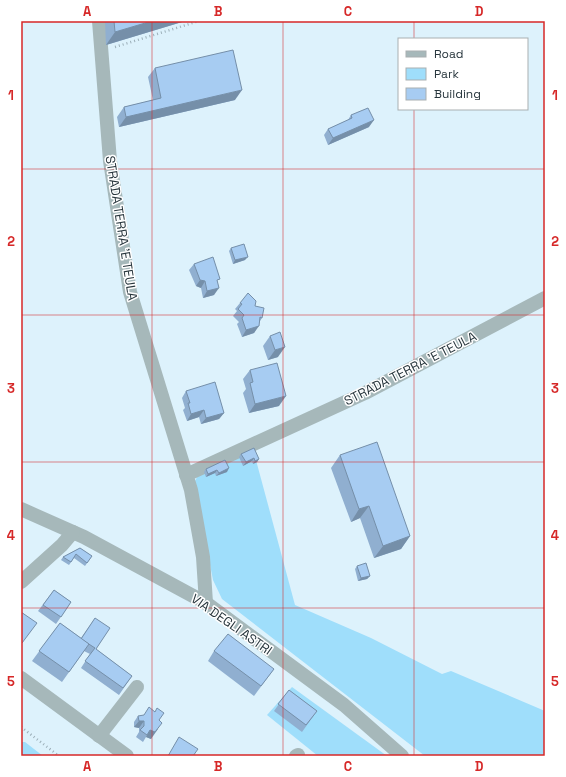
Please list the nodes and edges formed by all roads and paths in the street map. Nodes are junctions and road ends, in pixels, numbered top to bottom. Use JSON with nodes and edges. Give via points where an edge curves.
{"nodes":[{"id":1,"x":99,"y":21,"type":"edge"},
{"id":2,"x":199,"y":21,"type":"edge"},
{"id":3,"x":101,"y":51,"type":"junction"},
{"id":4,"x":545,"y":298,"type":"edge"},
{"id":5,"x":186,"y":475,"type":"junction"},
{"id":6,"x":21,"y":509,"type":"edge"},
{"id":7,"x":73,"y":532,"type":"junction"},
{"id":8,"x":21,"y":582,"type":"edge"},
{"id":9,"x":206,"y":603,"type":"junction"},
{"id":10,"x":21,"y":678,"type":"edge"},
{"id":11,"x":137,"y":687,"type":"dead end"},
{"id":12,"x":21,"y":727,"type":"edge"},
{"id":13,"x":99,"y":736,"type":"junction"},
{"id":14,"x":59,"y":756,"type":"edge"},
{"id":15,"x":127,"y":756,"type":"edge"},
{"id":16,"x":402,"y":756,"type":"edge"}],
"edges":[{"from":1,"to":3,"type":"street","name":"STRADA TERRA 'E TEULA"},
{"from":2,"to":3,"type":"path"},
{"from":3,"to":5,"type":"street","name":"STRADA TERRA 'E TEULA","via":[[110,161],[130,292]]},
{"from":4,"to":5,"type":"street","name":"STRADA TERRA 'E TEULA","via":[[365,393]]},
{"from":5,"to":9,"type":"street","name":"STRADA TERRA 'E TEULA","via":[[203,557]]},
{"from":6,"to":7,"type":"street","name":"VIA DEGLI ASTRI"},
{"from":7,"to":8,"type":"street"},
{"from":7,"to":9,"type":"street","name":"VIA DEGLI ASTRI"},
{"from":9,"to":16,"type":"street","name":"VIA DEGLI ASTRI","via":[[344,705]]},
{"from":10,"to":13,"type":"street"},
{"from":11,"to":13,"type":"street"},
{"from":12,"to":14,"type":"path"},
{"from":13,"to":15,"type":"street"}]}
